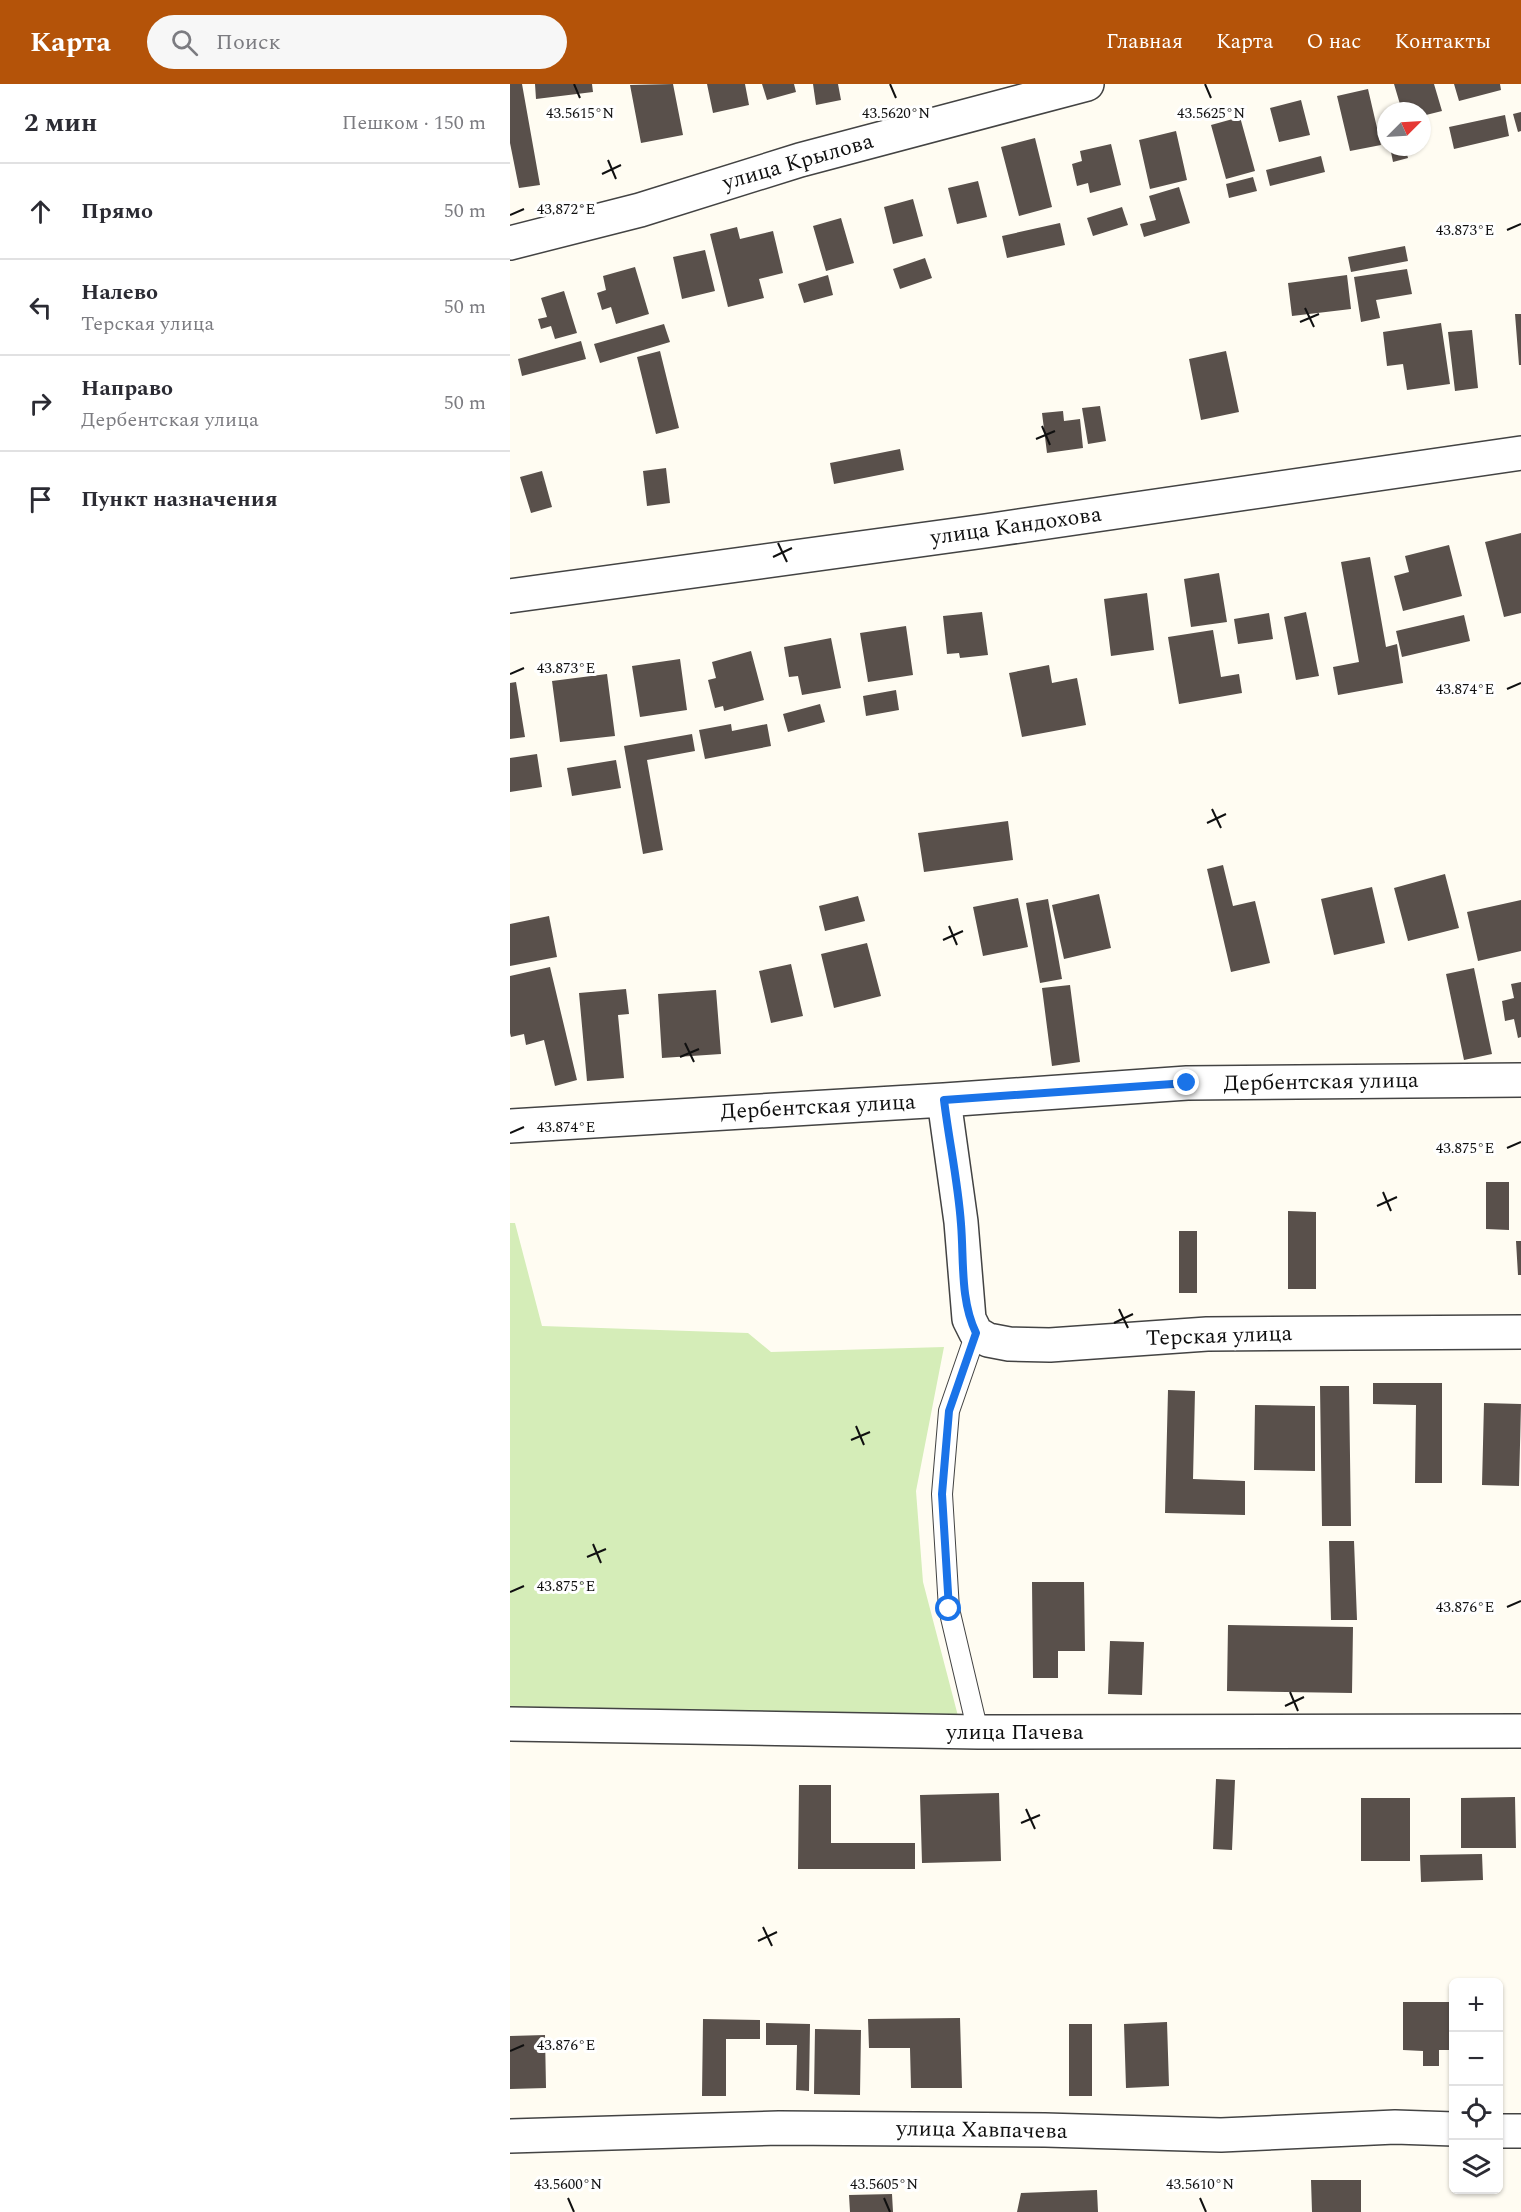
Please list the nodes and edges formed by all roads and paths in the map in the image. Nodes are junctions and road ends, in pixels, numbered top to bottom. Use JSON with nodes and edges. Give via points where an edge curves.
{"nodes":[{"id":1,"x":1087,"y":84,"type":"edge"},
{"id":2,"x":510,"y":243,"type":"edge"},
{"id":3,"x":1521,"y":453,"type":"edge"},
{"id":4,"x":510,"y":596,"type":"edge"},
{"id":5,"x":1521,"y":1080,"type":"edge"},
{"id":6,"x":944,"y":1100,"type":"junction"},
{"id":7,"x":510,"y":1126,"type":"edge"},
{"id":8,"x":1521,"y":1332,"type":"edge"},
{"id":9,"x":976,"y":1333,"type":"junction"},
{"id":10,"x":510,"y":1724,"type":"edge"},
{"id":11,"x":1521,"y":1731,"type":"edge"},
{"id":12,"x":978,"y":1732,"type":"junction"},
{"id":13,"x":1449,"y":2129,"type":"edge"},
{"id":14,"x":1503,"y":2131,"type":"edge"},
{"id":15,"x":1521,"y":2131,"type":"edge"},
{"id":16,"x":510,"y":2136,"type":"edge"}],
"edges":[{"from":1,"to":2,"type":"street","name":"улица Крылова"},
{"from":3,"to":4,"type":"street","name":"улица Кандохова"},
{"from":5,"to":6,"type":"street","name":"Дербентская улица","via":[[1187,1083]]},
{"from":6,"to":7,"type":"street","name":"Дербентская улица"},
{"from":6,"to":9,"type":"street","via":[[961,1222],[966,1304]]},
{"from":8,"to":9,"type":"street","name":"Терская улица","via":[[1207,1334],[1050,1345],[1009,1344]]},
{"from":9,"to":12,"type":"lane","via":[[949,1411],[942,1494],[949,1609]]},
{"from":10,"to":12,"type":"street","name":"улица Пачева"},
{"from":11,"to":12,"type":"street","name":"улица Пачева"},
{"from":13,"to":16,"type":"street","name":"улица Хавпачева","via":[[1395,2127],[1221,2134],[779,2128]]},
{"from":14,"to":15,"type":"street"}]}
